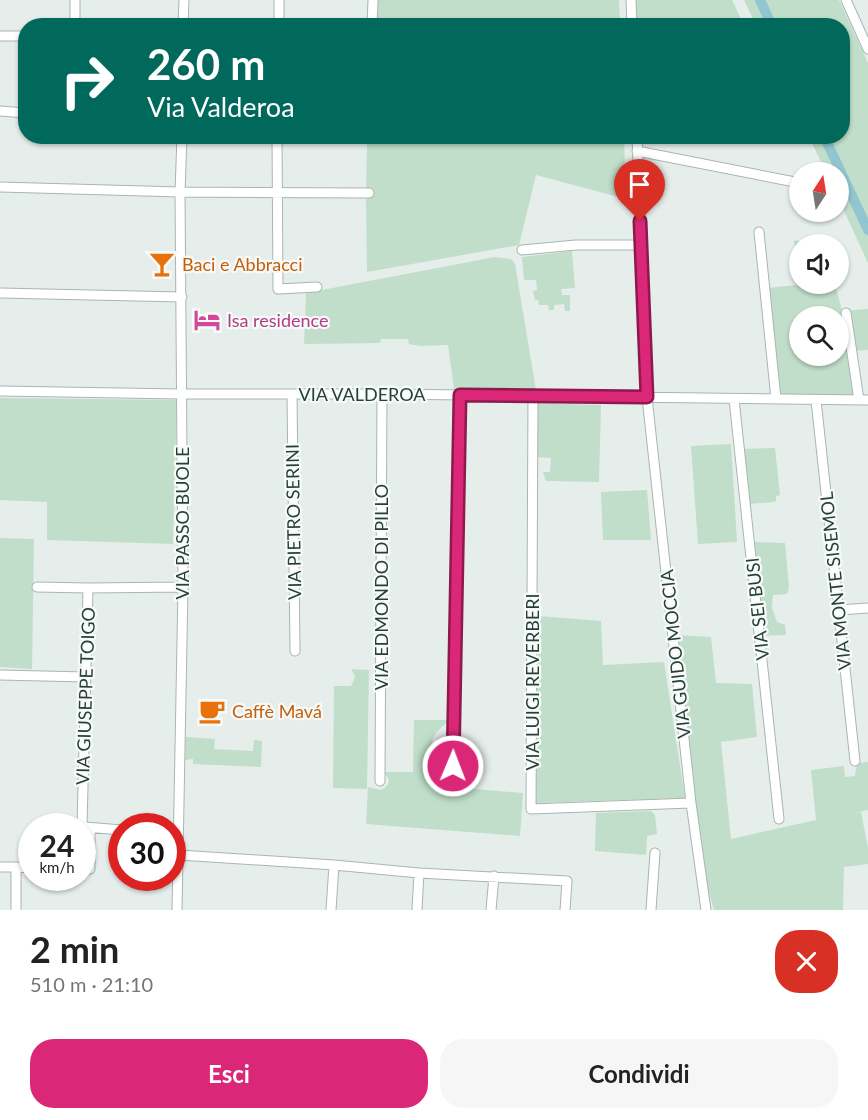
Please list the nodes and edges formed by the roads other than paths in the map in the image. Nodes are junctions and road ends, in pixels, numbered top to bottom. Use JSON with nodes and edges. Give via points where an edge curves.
{"nodes":[{"id":1,"x":75,"y":0,"type":"edge"},
{"id":2,"x":184,"y":0,"type":"edge"},
{"id":3,"x":279,"y":0,"type":"edge"},
{"id":4,"x":373,"y":0,"type":"edge"},
{"id":5,"x":631,"y":0,"type":"edge"},
{"id":6,"x":846,"y":0,"type":"edge"},
{"id":7,"x":75,"y":18,"type":"edge"},
{"id":8,"x":183,"y":18,"type":"edge"},
{"id":9,"x":279,"y":18,"type":"edge"},
{"id":10,"x":372,"y":18,"type":"edge"},
{"id":11,"x":632,"y":18,"type":"edge"},
{"id":12,"x":0,"y":36,"type":"edge"},
{"id":13,"x":18,"y":36,"type":"edge"},
{"id":14,"x":868,"y":49,"type":"edge"},
{"id":15,"x":0,"y":111,"type":"edge"},
{"id":16,"x":18,"y":112,"type":"edge"},
{"id":17,"x":182,"y":144,"type":"edge"},
{"id":18,"x":277,"y":144,"type":"edge"},
{"id":19,"x":637,"y":144,"type":"edge"},
{"id":20,"x":637,"y":150,"type":"junction"},
{"id":21,"x":789,"y":181,"type":"edge"},
{"id":22,"x":0,"y":187,"type":"edge"},
{"id":23,"x":180,"y":192,"type":"junction"},
{"id":24,"x":276,"y":193,"type":"junction"},
{"id":25,"x":369,"y":193,"type":"dead end"},
{"id":26,"x":759,"y":232,"type":"dead end"},
{"id":27,"x":641,"y":245,"type":"junction"},
{"id":28,"x":522,"y":250,"type":"dead end"},
{"id":29,"x":317,"y":287,"type":"dead end"},
{"id":30,"x":0,"y":293,"type":"edge"},
{"id":31,"x":182,"y":297,"type":"junction"},
{"id":32,"x":849,"y":328,"type":"edge"},
{"id":33,"x":0,"y":391,"type":"edge"},
{"id":34,"x":182,"y":394,"type":"junction"},
{"id":35,"x":292,"y":394,"type":"junction"},
{"id":36,"x":382,"y":394,"type":"junction"},
{"id":37,"x":460,"y":395,"type":"junction"},
{"id":38,"x":533,"y":396,"type":"junction"},
{"id":39,"x":647,"y":397,"type":"junction"},
{"id":40,"x":734,"y":399,"type":"junction"},
{"id":41,"x":776,"y":399,"type":"junction"},
{"id":42,"x":816,"y":400,"type":"junction"},
{"id":43,"x":864,"y":400,"type":"edge"},
{"id":44,"x":37,"y":587,"type":"dead end"},
{"id":45,"x":183,"y":587,"type":"junction"},
{"id":46,"x":88,"y":588,"type":"junction"},
{"id":47,"x":868,"y":608,"type":"edge"},
{"id":48,"x":839,"y":610,"type":"junction"},
{"id":49,"x":295,"y":651,"type":"dead end"},
{"id":50,"x":0,"y":675,"type":"edge"},
{"id":51,"x":86,"y":677,"type":"junction"},
{"id":52,"x":855,"y":761,"type":"dead end"},
{"id":53,"x":380,"y":781,"type":"dead end"},
{"id":54,"x":452,"y":789,"type":"dead end"},
{"id":55,"x":691,"y":803,"type":"junction"},
{"id":56,"x":85,"y":813,"type":"edge"},
{"id":57,"x":177,"y":813,"type":"edge"},
{"id":58,"x":779,"y":819,"type":"dead end"},
{"id":59,"x":655,"y":853,"type":"dead end"},
{"id":60,"x":186,"y":855,"type":"edge"},
{"id":61,"x":334,"y":865,"type":"junction"},
{"id":62,"x":0,"y":867,"type":"edge"},
{"id":63,"x":16,"y":867,"type":"joint"},
{"id":64,"x":419,"y":873,"type":"junction"},
{"id":65,"x":494,"y":876,"type":"junction"},
{"id":66,"x":178,"y":891,"type":"edge"},
{"id":67,"x":16,"y":910,"type":"edge"},
{"id":68,"x":177,"y":910,"type":"edge"},
{"id":69,"x":331,"y":910,"type":"edge"},
{"id":70,"x":417,"y":910,"type":"edge"},
{"id":71,"x":491,"y":910,"type":"edge"},
{"id":72,"x":565,"y":910,"type":"edge"},
{"id":73,"x":651,"y":910,"type":"edge"},
{"id":74,"x":706,"y":910,"type":"edge"}],
"edges":[{"from":1,"to":7,"type":"street"},
{"from":2,"to":8,"type":"street"},
{"from":3,"to":9,"type":"street"},
{"from":4,"to":10,"type":"street"},
{"from":5,"to":11,"type":"street"},
{"from":6,"to":14,"type":"street"},
{"from":12,"to":13,"type":"street"},
{"from":15,"to":16,"type":"street"},
{"from":17,"to":23,"type":"street","name":"VIA PASSO BUOLE"},
{"from":18,"to":24,"type":"street"},
{"from":19,"to":20,"type":"street","name":"VIA GUIDO MOCCIA"},
{"from":20,"to":21,"type":"street"},
{"from":20,"to":27,"type":"street","name":"VIA GUIDO MOCCIA"},
{"from":22,"to":23,"type":"street"},
{"from":23,"to":24,"type":"street"},
{"from":23,"to":31,"type":"street","name":"VIA PASSO BUOLE"},
{"from":24,"to":25,"type":"street"},
{"from":24,"to":29,"type":"street","via":[[278,289]]},
{"from":26,"to":41,"type":"street"},
{"from":27,"to":28,"type":"street"},
{"from":27,"to":39,"type":"street","name":"VIA GUIDO MOCCIA"},
{"from":30,"to":31,"type":"street"},
{"from":31,"to":34,"type":"street","name":"VIA PASSO BUOLE"},
{"from":32,"to":43,"type":"street"},
{"from":33,"to":34,"type":"street","name":"VIA VALDEROA"},
{"from":34,"to":35,"type":"street","name":"VIA VALDEROA"},
{"from":34,"to":45,"type":"street","name":"VIA PASSO BUOLE"},
{"from":35,"to":36,"type":"street","name":"VIA VALDEROA"},
{"from":35,"to":49,"type":"street","name":"VIA PIETRO SERINI"},
{"from":36,"to":37,"type":"street","name":"VIA VALDEROA"},
{"from":36,"to":53,"type":"street","name":"VIA EDMONDO DI PILLO"},
{"from":37,"to":38,"type":"street","name":"VIA VALDEROA"},
{"from":37,"to":54,"type":"street"},
{"from":38,"to":39,"type":"street","name":"VIA VALDEROA"},
{"from":38,"to":55,"type":"street","name":"VIA LUIGI REVERBERI","via":[[531,809]]},
{"from":39,"to":40,"type":"street","name":"VIA VALDEROA"},
{"from":39,"to":55,"type":"street","name":"VIA GUIDO MOCCIA"},
{"from":40,"to":41,"type":"street","name":"VIA VALDEROA"},
{"from":40,"to":58,"type":"street","name":"VIA SEI BUSI"},
{"from":41,"to":42,"type":"street","name":"VIA VALDEROA"},
{"from":42,"to":43,"type":"street","name":"VIA VALDEROA"},
{"from":42,"to":48,"type":"street","name":"VIA MONTE SISEMOL"},
{"from":44,"to":46,"type":"street"},
{"from":45,"to":46,"type":"street","name":"VIA GIUSEPPE TOIGO"},
{"from":45,"to":57,"type":"street","name":"VIA PASSO BUOLE"},
{"from":46,"to":51,"type":"street","name":"VIA GIUSEPPE TOIGO"},
{"from":47,"to":48,"type":"street"},
{"from":48,"to":52,"type":"street","name":"VIA MONTE SISEMOL"},
{"from":50,"to":51,"type":"street"},
{"from":51,"to":56,"type":"street","name":"VIA GIUSEPPE TOIGO"},
{"from":55,"to":74,"type":"street","name":"VIA GUIDO MOCCIA"},
{"from":59,"to":73,"type":"street"},
{"from":60,"to":61,"type":"street"},
{"from":61,"to":64,"type":"street"},
{"from":61,"to":69,"type":"street"},
{"from":62,"to":63,"type":"street"},
{"from":63,"to":67,"type":"street"},
{"from":64,"to":65,"type":"street"},
{"from":64,"to":70,"type":"street"},
{"from":65,"to":71,"type":"street"},
{"from":65,"to":72,"type":"street","via":[[567,881]]},
{"from":66,"to":68,"type":"street","name":"VIA PASSO BUOLE"}]}
